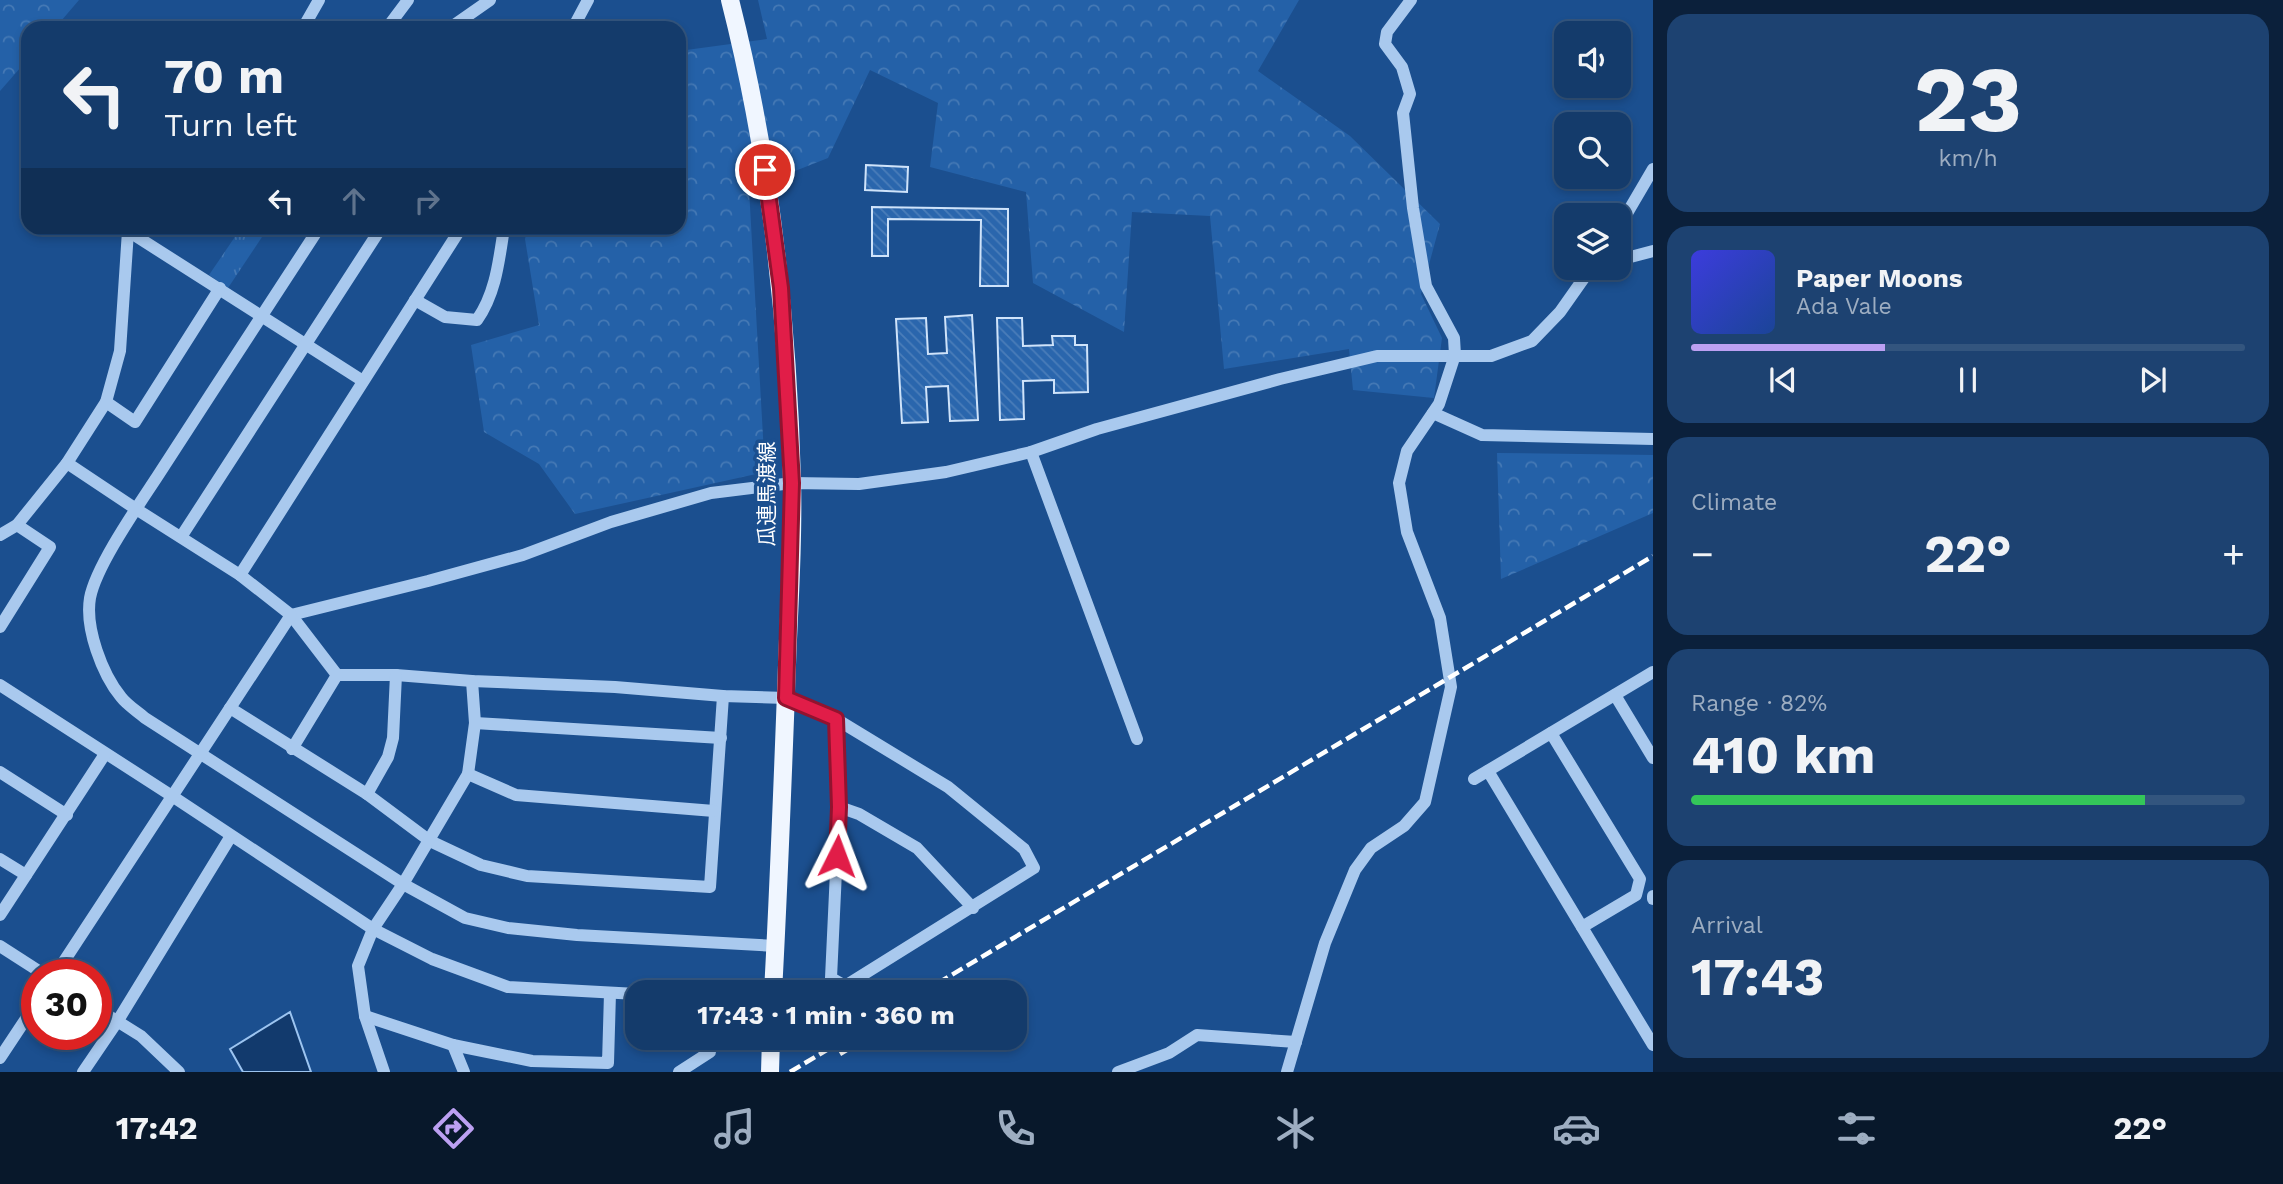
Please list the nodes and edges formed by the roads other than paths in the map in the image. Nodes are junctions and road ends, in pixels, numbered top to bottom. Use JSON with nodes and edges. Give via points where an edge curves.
{"nodes":[{"id":1,"x":319,"y":0,"type":"edge"},
{"id":2,"x":408,"y":0,"type":"edge"},
{"id":3,"x":490,"y":0,"type":"edge"},
{"id":4,"x":588,"y":0,"type":"edge"},
{"id":5,"x":730,"y":0,"type":"edge"},
{"id":6,"x":1411,"y":0,"type":"edge"},
{"id":7,"x":307,"y":21,"type":"edge"},
{"id":8,"x":392,"y":21,"type":"edge"},
{"id":9,"x":460,"y":21,"type":"edge"},
{"id":10,"x":577,"y":21,"type":"edge"},
{"id":11,"x":1653,"y":169,"type":"edge"},
{"id":12,"x":1631,"y":207,"type":"edge"},
{"id":13,"x":129,"y":235,"type":"edge"},
{"id":14,"x":138,"y":235,"type":"edge"},
{"id":15,"x":314,"y":235,"type":"edge"},
{"id":16,"x":376,"y":235,"type":"edge"},
{"id":17,"x":457,"y":235,"type":"edge"},
{"id":18,"x":503,"y":235,"type":"edge"},
{"id":19,"x":1653,"y":251,"type":"edge"},
{"id":20,"x":1631,"y":257,"type":"edge"},
{"id":21,"x":1582,"y":280,"type":"edge"},
{"id":22,"x":220,"y":288,"type":"junction"},
{"id":23,"x":415,"y":300,"type":"junction"},
{"id":24,"x":260,"y":317,"type":"junction"},
{"id":25,"x":305,"y":345,"type":"junction"},
{"id":26,"x":1455,"y":355,"type":"junction"},
{"id":27,"x":363,"y":382,"type":"junction"},
{"id":28,"x":106,"y":402,"type":"junction"},
{"id":29,"x":1433,"y":413,"type":"junction"},
{"id":30,"x":1653,"y":439,"type":"edge"},
{"id":31,"x":1031,"y":452,"type":"junction"},
{"id":32,"x":67,"y":463,"type":"junction"},
{"id":33,"x":792,"y":483,"type":"junction"},
{"id":34,"x":136,"y":509,"type":"junction"},
{"id":35,"x":17,"y":524,"type":"junction"},
{"id":36,"x":0,"y":535,"type":"edge"},
{"id":37,"x":181,"y":537,"type":"junction"},
{"id":38,"x":240,"y":575,"type":"junction"},
{"id":39,"x":291,"y":615,"type":"junction"},
{"id":40,"x":0,"y":627,"type":"edge"},
{"id":41,"x":1653,"y":672,"type":"edge"},
{"id":42,"x":337,"y":675,"type":"junction"},
{"id":43,"x":396,"y":675,"type":"junction"},
{"id":44,"x":472,"y":681,"type":"junction"},
{"id":45,"x":0,"y":685,"type":"edge"},
{"id":46,"x":1615,"y":695,"type":"junction"},
{"id":47,"x":723,"y":696,"type":"junction"},
{"id":48,"x":786,"y":698,"type":"junction"},
{"id":49,"x":230,"y":708,"type":"junction"},
{"id":50,"x":836,"y":719,"type":"junction"},
{"id":51,"x":475,"y":723,"type":"junction"},
{"id":52,"x":1550,"y":733,"type":"junction"},
{"id":53,"x":721,"y":738,"type":"junction"},
{"id":54,"x":1138,"y":739,"type":"dead end"},
{"id":55,"x":292,"y":749,"type":"junction"},
{"id":56,"x":105,"y":754,"type":"junction"},
{"id":57,"x":200,"y":756,"type":"junction"},
{"id":58,"x":1653,"y":758,"type":"edge"},
{"id":59,"x":1488,"y":771,"type":"junction"},
{"id":60,"x":0,"y":772,"type":"edge"},
{"id":61,"x":468,"y":774,"type":"junction"},
{"id":62,"x":1474,"y":779,"type":"dead end"},
{"id":63,"x":367,"y":794,"type":"junction"},
{"id":64,"x":172,"y":796,"type":"junction"},
{"id":65,"x":839,"y":807,"type":"junction"},
{"id":66,"x":714,"y":811,"type":"junction"},
{"id":67,"x":67,"y":815,"type":"junction"},
{"id":68,"x":231,"y":836,"type":"junction"},
{"id":69,"x":430,"y":841,"type":"junction"},
{"id":70,"x":0,"y":859,"type":"edge"},
{"id":71,"x":26,"y":875,"type":"junction"},
{"id":72,"x":403,"y":884,"type":"junction"},
{"id":73,"x":973,"y":908,"type":"junction"},
{"id":74,"x":0,"y":915,"type":"edge"},
{"id":75,"x":1582,"y":927,"type":"junction"},
{"id":76,"x":373,"y":929,"type":"junction"},
{"id":77,"x":0,"y":946,"type":"edge"},
{"id":78,"x":776,"y":946,"type":"junction"},
{"id":79,"x":65,"y":959,"type":"edge"},
{"id":80,"x":21,"y":960,"type":"edge"},
{"id":81,"x":775,"y":980,"type":"edge"},
{"id":82,"x":610,"y":993,"type":"junction"},
{"id":83,"x":625,"y":994,"type":"edge"},
{"id":84,"x":365,"y":1016,"type":"junction"},
{"id":85,"x":112,"y":1019,"type":"edge"},
{"id":86,"x":117,"y":1022,"type":"junction"},
{"id":87,"x":21,"y":1026,"type":"edge"},
{"id":88,"x":1296,"y":1042,"type":"junction"},
{"id":89,"x":453,"y":1045,"type":"junction"},
{"id":90,"x":1653,"y":1045,"type":"edge"},
{"id":91,"x":710,"y":1050,"type":"edge"},
{"id":92,"x":771,"y":1050,"type":"edge"},
{"id":93,"x":0,"y":1058,"type":"edge"},
{"id":94,"x":770,"y":1071,"type":"edge"},
{"id":95,"x":83,"y":1072,"type":"edge"},
{"id":96,"x":179,"y":1072,"type":"edge"},
{"id":97,"x":384,"y":1072,"type":"edge"},
{"id":98,"x":464,"y":1072,"type":"edge"},
{"id":99,"x":679,"y":1072,"type":"edge"},
{"id":100,"x":1118,"y":1072,"type":"edge"},
{"id":101,"x":1287,"y":1072,"type":"edge"}],
"edges":[{"from":1,"to":7,"type":"street"},
{"from":2,"to":8,"type":"street"},
{"from":3,"to":9,"type":"street"},
{"from":4,"to":10,"type":"street"},
{"from":5,"to":33,"type":"main road","name":"瓜連馬渡線","via":[[757,122],[779,264]]},
{"from":6,"to":26,"type":"street","via":[[1387,32],[1385,44],[1402,67],[1410,94],[1403,113],[1426,286],[1454,338]]},
{"from":11,"to":12,"type":"street"},
{"from":13,"to":28,"type":"street","via":[[120,351]]},
{"from":14,"to":22,"type":"street"},
{"from":15,"to":24,"type":"street"},
{"from":16,"to":25,"type":"street"},
{"from":17,"to":23,"type":"street"},
{"from":18,"to":23,"type":"street","via":[[487,305],[477,320],[445,317]]},
{"from":19,"to":20,"type":"street"},
{"from":21,"to":26,"type":"street","via":[[1532,341],[1491,356]]},
{"from":22,"to":24,"type":"street"},
{"from":22,"to":28,"type":"street","via":[[135,422]]},
{"from":23,"to":27,"type":"street"},
{"from":24,"to":25,"type":"street"},
{"from":24,"to":34,"type":"street"},
{"from":25,"to":27,"type":"street"},
{"from":25,"to":37,"type":"street"},
{"from":26,"to":29,"type":"street"},
{"from":26,"to":31,"type":"street","via":[[1377,356],[1110,426]]},
{"from":27,"to":38,"type":"street"},
{"from":28,"to":32,"type":"street"},
{"from":29,"to":30,"type":"street","via":[[1482,435]]},
{"from":29,"to":88,"type":"street","via":[[1407,452],[1399,483],[1407,532],[1440,618],[1451,687],[1426,802],[1404,826],[1371,848],[1355,870],[1325,943]]},
{"from":31,"to":33,"type":"street","via":[[946,472],[859,484]]},
{"from":31,"to":54,"type":"street"},
{"from":32,"to":34,"type":"street"},
{"from":32,"to":35,"type":"street"},
{"from":33,"to":39,"type":"street","via":[[711,494],[611,522],[523,555]]},
{"from":33,"to":48,"type":"main road","name":"瓜連馬渡線"},
{"from":34,"to":37,"type":"street"},
{"from":34,"to":57,"type":"street","via":[[101,569],[90,598],[96,650],[122,699]]},
{"from":35,"to":36,"type":"street"},
{"from":35,"to":40,"type":"street","via":[[50,547]]},
{"from":37,"to":38,"type":"street"},
{"from":38,"to":39,"type":"street"},
{"from":39,"to":42,"type":"street"},
{"from":39,"to":49,"type":"street"},
{"from":41,"to":46,"type":"street"},
{"from":42,"to":43,"type":"street"},
{"from":42,"to":55,"type":"street"},
{"from":43,"to":44,"type":"street"},
{"from":43,"to":63,"type":"street","via":[[393,738]]},
{"from":44,"to":47,"type":"street"},
{"from":44,"to":51,"type":"street"},
{"from":45,"to":56,"type":"street"},
{"from":46,"to":52,"type":"street"},
{"from":46,"to":58,"type":"street"},
{"from":47,"to":48,"type":"street"},
{"from":47,"to":53,"type":"street"},
{"from":48,"to":50,"type":"street"},
{"from":48,"to":78,"type":"main road","name":"瓜連馬渡線"},
{"from":49,"to":55,"type":"street"},
{"from":49,"to":57,"type":"street"},
{"from":50,"to":65,"type":"street"},
{"from":50,"to":73,"type":"street","via":[[948,787],[1024,849],[1034,868]]},
{"from":51,"to":53,"type":"street"},
{"from":51,"to":61,"type":"street"},
{"from":52,"to":59,"type":"street"},
{"from":52,"to":75,"type":"street","via":[[1640,879],[1636,895]]},
{"from":53,"to":66,"type":"street"},
{"from":55,"to":63,"type":"street"},
{"from":56,"to":64,"type":"street"},
{"from":56,"to":67,"type":"street"},
{"from":57,"to":64,"type":"street"},
{"from":57,"to":72,"type":"street"},
{"from":59,"to":62,"type":"street"},
{"from":59,"to":75,"type":"street"},
{"from":60,"to":67,"type":"street"},
{"from":61,"to":66,"type":"street","via":[[516,795]]},
{"from":61,"to":69,"type":"street"},
{"from":63,"to":69,"type":"street"},
{"from":64,"to":68,"type":"street"},
{"from":64,"to":79,"type":"street"},
{"from":65,"to":73,"type":"street","via":[[917,848]]},
{"from":65,"to":73,"type":"street","via":[[831,978],[845,986]]},
{"from":66,"to":69,"type":"street","via":[[710,887],[527,876],[481,866]]},
{"from":67,"to":71,"type":"street"},
{"from":68,"to":76,"type":"street"},
{"from":68,"to":86,"type":"street"},
{"from":69,"to":72,"type":"street"},
{"from":70,"to":71,"type":"street"},
{"from":71,"to":74,"type":"street"},
{"from":72,"to":76,"type":"street"},
{"from":72,"to":78,"type":"street","via":[[465,918],[508,928]]},
{"from":75,"to":90,"type":"street"},
{"from":76,"to":82,"type":"street","via":[[508,987]]},
{"from":76,"to":84,"type":"street","via":[[358,966]]},
{"from":77,"to":80,"type":"street"},
{"from":78,"to":81,"type":"main road","name":"瓜連馬渡線"},
{"from":82,"to":83,"type":"street"},
{"from":82,"to":89,"type":"street","via":[[608,1063],[532,1061]]},
{"from":84,"to":89,"type":"street"},
{"from":84,"to":97,"type":"street"},
{"from":85,"to":86,"type":"street"},
{"from":86,"to":95,"type":"street"},
{"from":86,"to":96,"type":"street","via":[[141,1036]]},
{"from":87,"to":93,"type":"street"},
{"from":88,"to":100,"type":"street","via":[[1197,1035],[1169,1053]]},
{"from":88,"to":101,"type":"street"},
{"from":89,"to":98,"type":"street"},
{"from":91,"to":99,"type":"street"},
{"from":92,"to":94,"type":"main road"}]}
